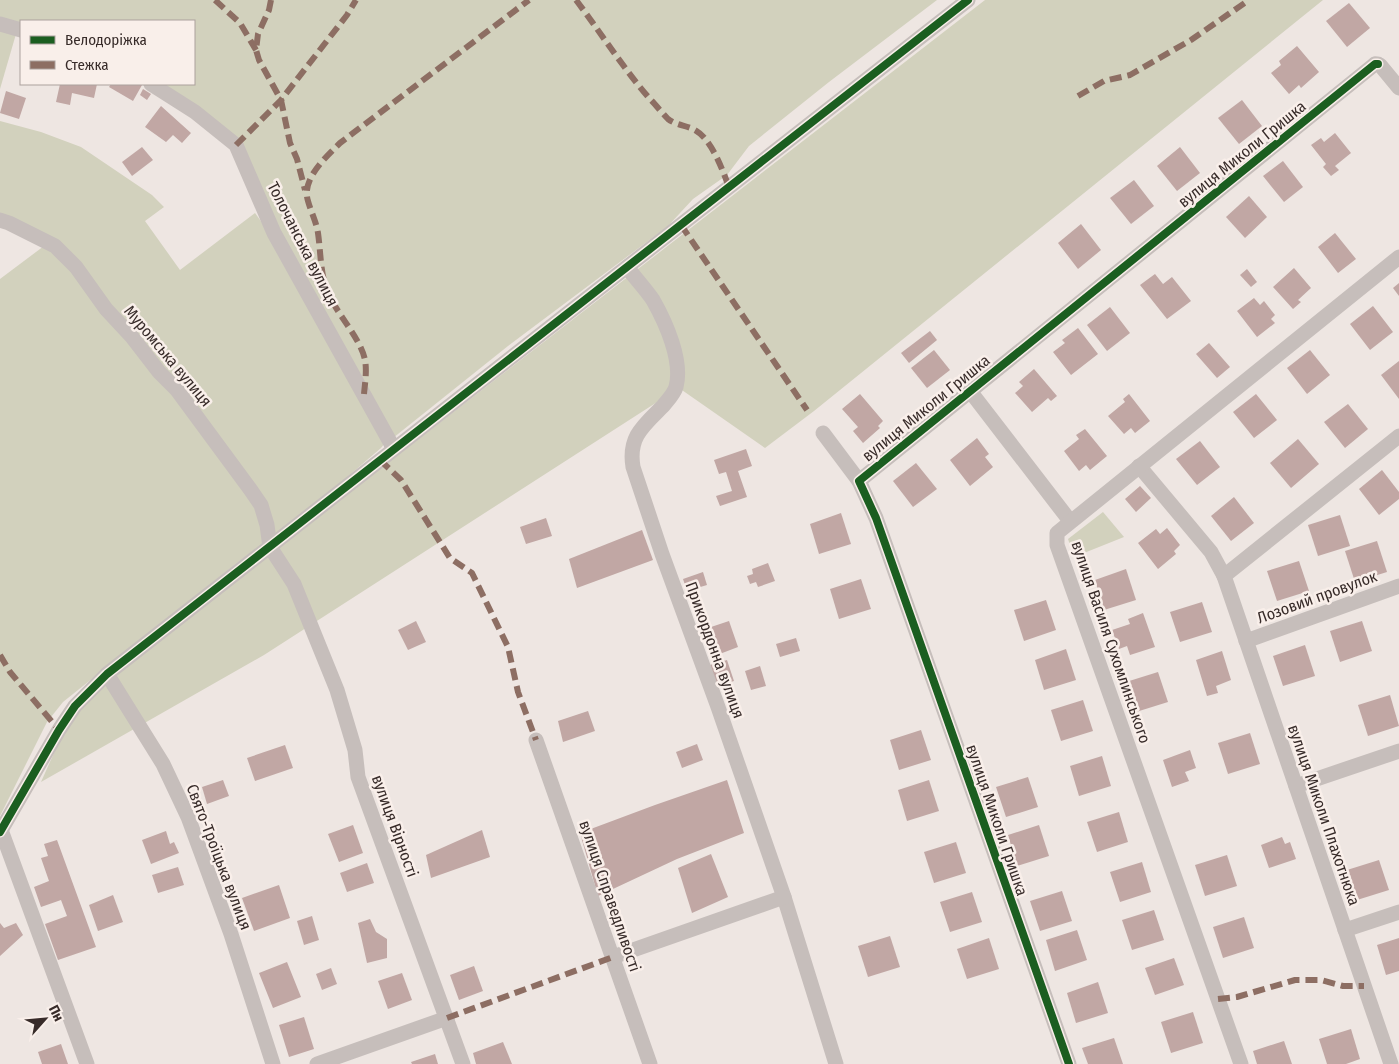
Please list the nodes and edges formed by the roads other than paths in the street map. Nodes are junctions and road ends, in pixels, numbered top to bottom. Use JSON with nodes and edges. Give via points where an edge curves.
{"nodes":[{"id":1,"x":968,"y":0,"type":"edge"},
{"id":2,"x":0,"y":24,"type":"edge"},
{"id":3,"x":20,"y":30,"type":"edge"},
{"id":4,"x":153,"y":85,"type":"edge"},
{"id":5,"x":1399,"y":88,"type":"edge"},
{"id":6,"x":0,"y":220,"type":"edge"},
{"id":7,"x":1399,"y":257,"type":"edge"},
{"id":8,"x":627,"y":267,"type":"junction"},
{"id":9,"x":970,"y":391,"type":"junction"},
{"id":10,"x":823,"y":433,"type":"dead end"},
{"id":11,"x":1399,"y":436,"type":"edge"},
{"id":12,"x":394,"y":449,"type":"junction"},
{"id":13,"x":1139,"y":466,"type":"junction"},
{"id":14,"x":859,"y":481,"type":"junction"},
{"id":15,"x":1070,"y":521,"type":"junction"},
{"id":16,"x":270,"y":547,"type":"junction"},
{"id":17,"x":1224,"y":576,"type":"junction"},
{"id":18,"x":1399,"y":586,"type":"edge"},
{"id":19,"x":1246,"y":641,"type":"junction"},
{"id":20,"x":107,"y":674,"type":"junction"},
{"id":21,"x":536,"y":740,"type":"dead end"},
{"id":22,"x":1399,"y":751,"type":"edge"},
{"id":23,"x":1296,"y":786,"type":"junction"},
{"id":24,"x":1,"y":831,"type":"edge"},
{"id":25,"x":784,"y":898,"type":"junction"},
{"id":26,"x":1399,"y":912,"type":"edge"},
{"id":27,"x":1345,"y":930,"type":"junction"},
{"id":28,"x":612,"y":957,"type":"junction"},
{"id":29,"x":447,"y":1018,"type":"junction"},
{"id":30,"x":87,"y":1064,"type":"edge"},
{"id":31,"x":273,"y":1064,"type":"edge"},
{"id":32,"x":317,"y":1064,"type":"edge"},
{"id":33,"x":463,"y":1064,"type":"edge"},
{"id":34,"x":650,"y":1064,"type":"edge"},
{"id":35,"x":836,"y":1064,"type":"edge"},
{"id":36,"x":1069,"y":1064,"type":"edge"},
{"id":37,"x":1241,"y":1064,"type":"edge"},
{"id":38,"x":1391,"y":1064,"type":"edge"}],
"edges":[{"from":1,"to":8,"type":"street"},
{"from":2,"to":3,"type":"street"},
{"from":4,"to":12,"type":"street","name":"Толочанська вулиця","via":[[195,112],[236,145],[274,232]]},
{"from":5,"to":9,"type":"street","name":"вулиця Миколи Гришка","via":[[1380,65],[1375,64]]},
{"from":6,"to":16,"type":"street","name":"Муромська вулиця","via":[[56,246],[76,267],[106,309],[177,390],[250,489],[267,525]]},
{"from":7,"to":13,"type":"street","name":"вулиця Василя Сухомлинського"},
{"from":8,"to":12,"type":"street"},
{"from":8,"to":25,"type":"street","name":"Прикордонна вулиця","via":[[652,300],[668,330],[677,363],[676,388],[634,439],[630,454],[633,468]]},
{"from":9,"to":14,"type":"street","name":"вулиця Миколи Гришка"},
{"from":9,"to":15,"type":"street"},
{"from":10,"to":14,"type":"street"},
{"from":11,"to":17,"type":"street"},
{"from":12,"to":16,"type":"street"},
{"from":13,"to":15,"type":"street","name":"вулиця Василя Сухомлинського"},
{"from":13,"to":17,"type":"street","name":"вулиця Миколи Плахотнюка","via":[[1211,552]]},
{"from":14,"to":36,"type":"street","name":"вулиця Миколи Гришка","via":[[876,518]]},
{"from":15,"to":37,"type":"street","name":"вулиця Василя Сухомлинського","via":[[1057,533],[1057,545]]},
{"from":16,"to":20,"type":"street"},
{"from":16,"to":29,"type":"street","name":"вулиця Вірності","via":[[294,584],[337,690],[355,750],[358,777]]},
{"from":17,"to":19,"type":"street","name":"вулиця Миколи Плахотнюка"},
{"from":18,"to":19,"type":"street","name":"Лозовий провулок"},
{"from":19,"to":23,"type":"street","name":"вулиця Миколи Плахотнюка"},
{"from":20,"to":24,"type":"street","via":[[75,706]]},
{"from":20,"to":31,"type":"street","name":"Свято-Троїцька вулиця","via":[[163,764],[188,817],[231,934]]},
{"from":21,"to":28,"type":"street","name":"вулиця Справедливості"},
{"from":22,"to":23,"type":"street"},
{"from":23,"to":27,"type":"street","name":"вулиця Миколи Плахотнюка"},
{"from":24,"to":30,"type":"street"},
{"from":25,"to":28,"type":"street"},
{"from":25,"to":35,"type":"street","name":"Прикордонна вулиця"},
{"from":26,"to":27,"type":"street"},
{"from":27,"to":38,"type":"street","name":"вулиця Миколи Плахотнюка"},
{"from":28,"to":34,"type":"street","name":"вулиця Справедливості"},
{"from":29,"to":32,"type":"street"},
{"from":29,"to":33,"type":"street","name":"вулиця Вірності"}]}
